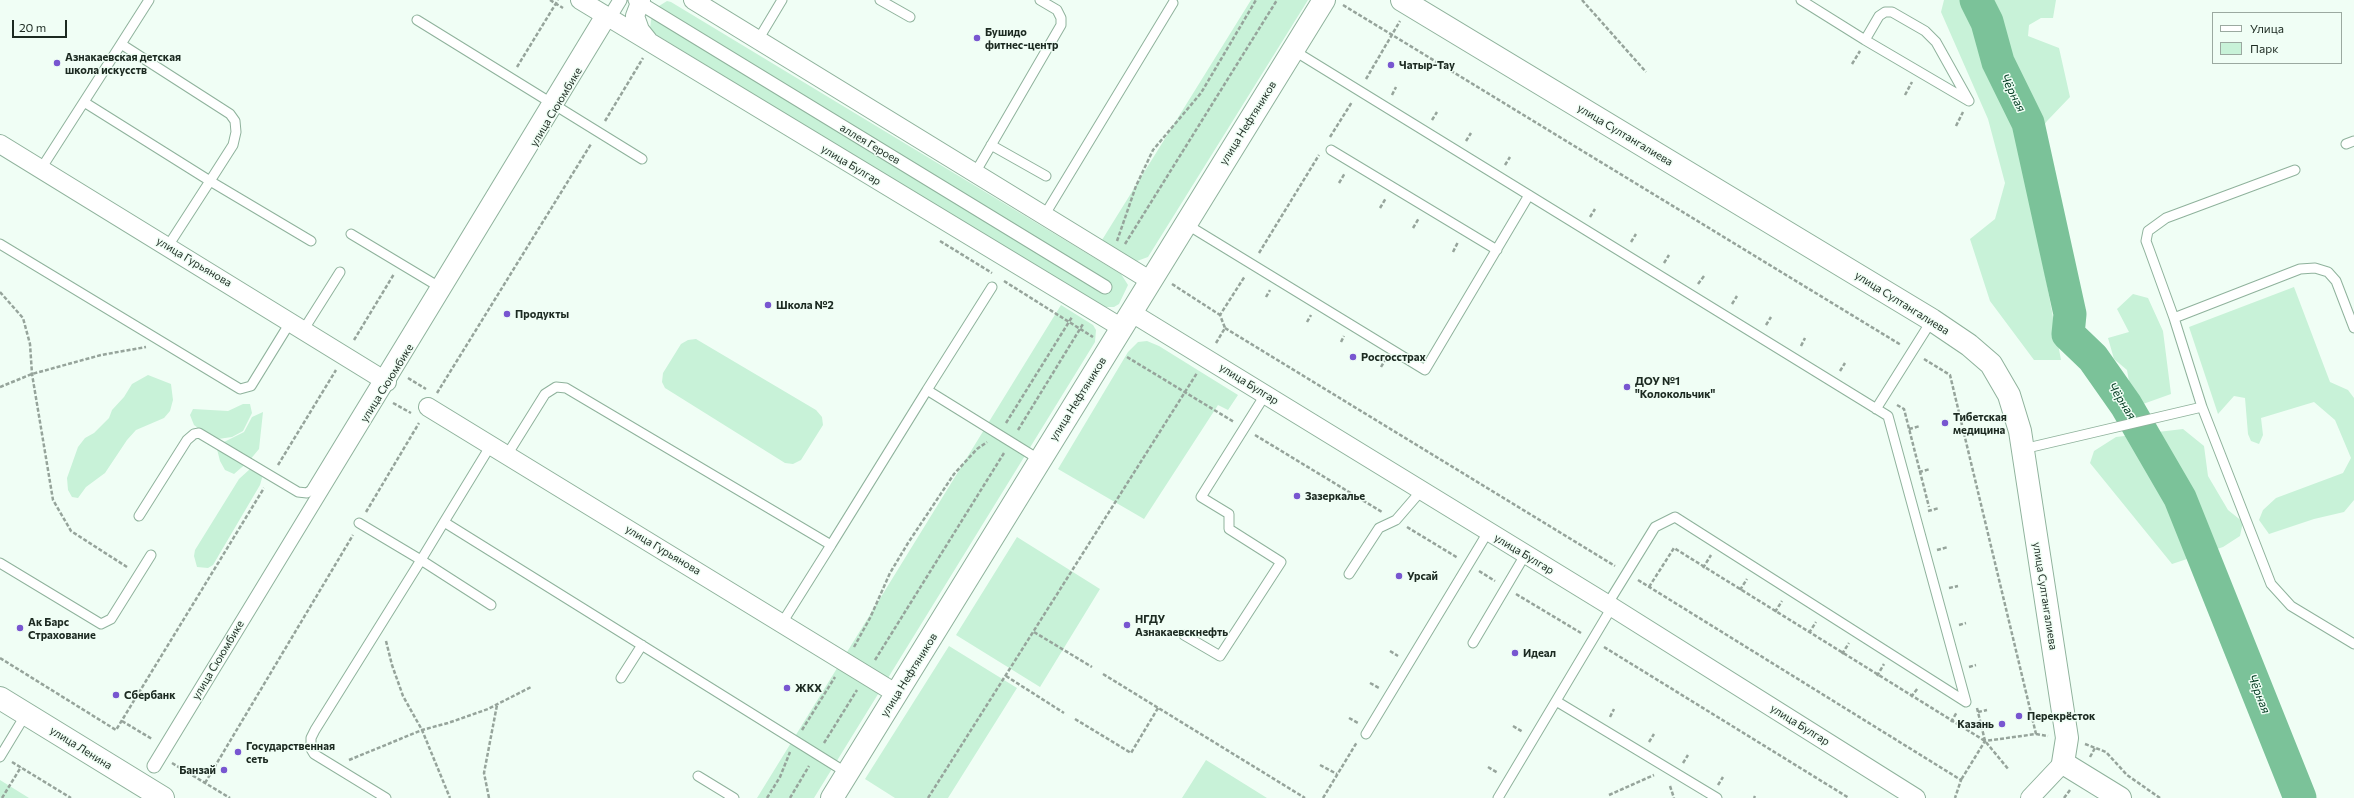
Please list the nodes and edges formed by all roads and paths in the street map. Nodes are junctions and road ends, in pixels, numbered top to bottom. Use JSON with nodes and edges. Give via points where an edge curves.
{"nodes":[{"id":1,"x":149,"y":0,"type":"edge"},
{"id":2,"x":550,"y":0,"type":"edge"},
{"id":3,"x":558,"y":0,"type":"edge"},
{"id":4,"x":580,"y":0,"type":"edge"},
{"id":5,"x":620,"y":0,"type":"edge"},
{"id":6,"x":693,"y":0,"type":"edge"},
{"id":7,"x":782,"y":0,"type":"edge"},
{"id":8,"x":880,"y":0,"type":"edge"},
{"id":9,"x":1040,"y":0,"type":"edge"},
{"id":10,"x":1256,"y":0,"type":"edge"},
{"id":11,"x":1278,"y":0,"type":"edge"},
{"id":12,"x":1324,"y":0,"type":"edge"},
{"id":13,"x":1582,"y":0,"type":"edge"},
{"id":14,"x":1801,"y":0,"type":"edge"},
{"id":15,"x":639,"y":1,"type":"edge"},
{"id":16,"x":1172,"y":1,"type":"edge"},
{"id":17,"x":556,"y":4,"type":"junction"},
{"id":18,"x":1403,"y":7,"type":"edge"},
{"id":19,"x":910,"y":17,"type":"dead end"},
{"id":20,"x":601,"y":19,"type":"junction"},
{"id":21,"x":418,"y":20,"type":"dead end"},
{"id":22,"x":758,"y":40,"type":"junction"},
{"id":23,"x":1865,"y":40,"type":"junction"},
{"id":24,"x":121,"y":44,"type":"junction"},
{"id":25,"x":1293,"y":50,"type":"junction"},
{"id":26,"x":644,"y":52,"type":"junction"},
{"id":27,"x":650,"y":62,"type":"dead end"},
{"id":28,"x":1646,"y":72,"type":"dead end"},
{"id":29,"x":510,"y":78,"type":"junction"},
{"id":30,"x":1366,"y":80,"type":"junction"},
{"id":31,"x":1372,"y":83,"type":"dead end"},
{"id":32,"x":1359,"y":90,"type":"junction"},
{"id":33,"x":1385,"y":91,"type":"dead end"},
{"id":34,"x":1398,"y":99,"type":"dead end"},
{"id":35,"x":84,"y":102,"type":"junction"},
{"id":36,"x":552,"y":104,"type":"junction"},
{"id":37,"x":1425,"y":116,"type":"dead end"},
{"id":38,"x":1438,"y":124,"type":"dead end"},
{"id":39,"x":598,"y":132,"type":"junction"},
{"id":40,"x":1459,"y":137,"type":"dead end"},
{"id":41,"x":0,"y":144,"type":"edge"},
{"id":42,"x":991,"y":145,"type":"junction"},
{"id":43,"x":1472,"y":145,"type":"dead end"},
{"id":44,"x":1327,"y":148,"type":"junction"},
{"id":45,"x":642,"y":159,"type":"dead end"},
{"id":46,"x":1499,"y":161,"type":"dead end"},
{"id":47,"x":42,"y":169,"type":"junction"},
{"id":48,"x":1512,"y":169,"type":"dead end"},
{"id":49,"x":2295,"y":170,"type":"dead end"},
{"id":50,"x":975,"y":173,"type":"junction"},
{"id":51,"x":1046,"y":176,"type":"dead end"},
{"id":52,"x":210,"y":181,"type":"junction"},
{"id":53,"x":1529,"y":195,"type":"junction"},
{"id":54,"x":1583,"y":213,"type":"dead end"},
{"id":55,"x":1044,"y":216,"type":"junction"},
{"id":56,"x":1596,"y":221,"type":"dead end"},
{"id":57,"x":1186,"y":224,"type":"junction"},
{"id":58,"x":351,"y":234,"type":"dead end"},
{"id":59,"x":933,"y":237,"type":"dead end"},
{"id":60,"x":1625,"y":239,"type":"dead end"},
{"id":61,"x":311,"y":241,"type":"dead end"},
{"id":62,"x":0,"y":244,"type":"edge"},
{"id":63,"x":168,"y":246,"type":"junction"},
{"id":64,"x":1638,"y":246,"type":"dead end"},
{"id":65,"x":1497,"y":250,"type":"junction"},
{"id":66,"x":1115,"y":259,"type":"junction"},
{"id":67,"x":1657,"y":259,"type":"dead end"},
{"id":68,"x":400,"y":264,"type":"junction"},
{"id":69,"x":1252,"y":264,"type":"junction"},
{"id":70,"x":1670,"y":266,"type":"dead end"},
{"id":71,"x":340,"y":272,"type":"dead end"},
{"id":72,"x":993,"y":274,"type":"dead end"},
{"id":73,"x":999,"y":278,"type":"dead end"},
{"id":74,"x":1692,"y":280,"type":"dead end"},
{"id":75,"x":1151,"y":281,"type":"junction"},
{"id":76,"x":436,"y":285,"type":"junction"},
{"id":77,"x":992,"y":287,"type":"dead end"},
{"id":78,"x":1106,"y":287,"type":"dead end"},
{"id":79,"x":1705,"y":288,"type":"dead end"},
{"id":80,"x":0,"y":292,"type":"edge"},
{"id":81,"x":1725,"y":300,"type":"dead end"},
{"id":82,"x":1085,"y":307,"type":"junction"},
{"id":83,"x":1739,"y":309,"type":"dead end"},
{"id":84,"x":2174,"y":318,"type":"junction"},
{"id":85,"x":1932,"y":320,"type":"junction"},
{"id":86,"x":1127,"y":321,"type":"junction"},
{"id":87,"x":1759,"y":321,"type":"dead end"},
{"id":88,"x":1069,"y":322,"type":"junction"},
{"id":89,"x":297,"y":325,"type":"junction"},
{"id":90,"x":1080,"y":328,"type":"junction"},
{"id":91,"x":1224,"y":328,"type":"junction"},
{"id":92,"x":2354,"y":328,"type":"edge"},
{"id":93,"x":1772,"y":329,"type":"dead end"},
{"id":94,"x":1795,"y":343,"type":"dead end"},
{"id":95,"x":164,"y":344,"type":"junction"},
{"id":96,"x":1110,"y":347,"type":"junction"},
{"id":97,"x":1807,"y":351,"type":"dead end"},
{"id":98,"x":345,"y":355,"type":"junction"},
{"id":99,"x":1206,"y":358,"type":"junction"},
{"id":100,"x":1833,"y":367,"type":"dead end"},
{"id":101,"x":32,"y":374,"type":"junction"},
{"id":102,"x":1846,"y":375,"type":"dead end"},
{"id":103,"x":383,"y":379,"type":"junction"},
{"id":104,"x":0,"y":387,"type":"edge"},
{"id":105,"x":927,"y":390,"type":"junction"},
{"id":106,"x":1184,"y":393,"type":"junction"},
{"id":107,"x":1265,"y":394,"type":"junction"},
{"id":108,"x":1884,"y":398,"type":"junction"},
{"id":109,"x":428,"y":407,"type":"junction"},
{"id":110,"x":2202,"y":407,"type":"junction"},
{"id":111,"x":1876,"y":409,"type":"junction"},
{"id":112,"x":1244,"y":428,"type":"junction"},
{"id":113,"x":998,"y":435,"type":"junction"},
{"id":114,"x":1010,"y":443,"type":"junction"},
{"id":115,"x":491,"y":445,"type":"junction"},
{"id":116,"x":2023,"y":449,"type":"junction"},
{"id":117,"x":507,"y":455,"type":"junction"},
{"id":118,"x":1040,"y":461,"type":"junction"},
{"id":119,"x":271,"y":476,"type":"junction"},
{"id":120,"x":1421,"y":491,"type":"junction"},
{"id":121,"x":139,"y":516,"type":"dead end"},
{"id":122,"x":1931,"y":517,"type":"dead end"},
{"id":123,"x":1396,"y":520,"type":"junction"},
{"id":124,"x":444,"y":522,"type":"junction"},
{"id":125,"x":359,"y":523,"type":"junction"},
{"id":126,"x":1488,"y":532,"type":"junction"},
{"id":127,"x":1937,"y":543,"type":"dead end"},
{"id":128,"x":831,"y":545,"type":"junction"},
{"id":129,"x":151,"y":555,"type":"dead end"},
{"id":130,"x":1525,"y":555,"type":"junction"},
{"id":131,"x":1941,"y":556,"type":"dead end"},
{"id":132,"x":421,"y":560,"type":"junction"},
{"id":133,"x":0,"y":563,"type":"edge"},
{"id":134,"x":1469,"y":564,"type":"junction"},
{"id":135,"x":1627,"y":573,"type":"junction"},
{"id":136,"x":139,"y":574,"type":"junction"},
{"id":137,"x":1349,"y":574,"type":"dead end"},
{"id":138,"x":1947,"y":582,"type":"dead end"},
{"id":139,"x":1506,"y":587,"type":"junction"},
{"id":140,"x":1649,"y":587,"type":"junction"},
{"id":141,"x":1950,"y":596,"type":"dead end"},
{"id":142,"x":491,"y":605,"type":"dead end"},
{"id":143,"x":1610,"y":606,"type":"junction"},
{"id":144,"x":1956,"y":618,"type":"dead end"},
{"id":145,"x":382,"y":623,"type":"junction"},
{"id":146,"x":782,"y":624,"type":"junction"},
{"id":147,"x":1034,"y":632,"type":"junction"},
{"id":148,"x":1959,"y":632,"type":"dead end"},
{"id":149,"x":1184,"y":635,"type":"dead end"},
{"id":150,"x":1593,"y":640,"type":"junction"},
{"id":151,"x":1473,"y":643,"type":"dead end"},
{"id":152,"x":2354,"y":644,"type":"edge"},
{"id":153,"x":642,"y":645,"type":"junction"},
{"id":154,"x":0,"y":658,"type":"edge"},
{"id":155,"x":1965,"y":660,"type":"dead end"},
{"id":156,"x":845,"y":662,"type":"junction"},
{"id":157,"x":1092,"y":667,"type":"dead end"},
{"id":158,"x":1103,"y":674,"type":"dead end"},
{"id":159,"x":1969,"y":674,"type":"dead end"},
{"id":160,"x":866,"y":675,"type":"junction"},
{"id":161,"x":1006,"y":676,"type":"junction"},
{"id":162,"x":621,"y":678,"type":"dead end"},
{"id":163,"x":531,"y":687,"type":"dead end"},
{"id":164,"x":897,"y":694,"type":"junction"},
{"id":165,"x":0,"y":698,"type":"edge"},
{"id":166,"x":1556,"y":701,"type":"junction"},
{"id":167,"x":497,"y":704,"type":"junction"},
{"id":168,"x":1976,"y":704,"type":"dead end"},
{"id":169,"x":1158,"y":708,"type":"junction"},
{"id":170,"x":1987,"y":710,"type":"dead end"},
{"id":171,"x":1978,"y":712,"type":"junction"},
{"id":172,"x":1064,"y":713,"type":"dead end"},
{"id":173,"x":26,"y":714,"type":"junction"},
{"id":174,"x":1075,"y":719,"type":"dead end"},
{"id":175,"x":122,"y":721,"type":"junction"},
{"id":176,"x":422,"y":730,"type":"junction"},
{"id":177,"x":1366,"y":734,"type":"dead end"},
{"id":178,"x":2036,"y":734,"type":"dead end"},
{"id":179,"x":2067,"y":738,"type":"junction"},
{"id":180,"x":796,"y":741,"type":"junction"},
{"id":181,"x":1985,"y":741,"type":"junction"},
{"id":182,"x":817,"y":754,"type":"junction"},
{"id":183,"x":1,"y":756,"type":"edge"},
{"id":184,"x":160,"y":757,"type":"junction"},
{"id":185,"x":2063,"y":763,"type":"junction"},
{"id":186,"x":1320,"y":765,"type":"dead end"},
{"id":187,"x":334,"y":766,"type":"junction"},
{"id":188,"x":21,"y":767,"type":"junction"},
{"id":189,"x":1668,"y":769,"type":"junction"},
{"id":190,"x":2009,"y":770,"type":"dead end"},
{"id":191,"x":848,"y":774,"type":"junction"},
{"id":192,"x":1337,"y":774,"type":"dead end"},
{"id":193,"x":698,"y":776,"type":"dead end"},
{"id":194,"x":205,"y":783,"type":"junction"},
{"id":195,"x":1609,"y":794,"type":"dead end"},
{"id":196,"x":2,"y":798,"type":"edge"},
{"id":197,"x":71,"y":798,"type":"edge"},
{"id":198,"x":163,"y":798,"type":"edge"},
{"id":199,"x":230,"y":798,"type":"edge"},
{"id":200,"x":386,"y":798,"type":"edge"},
{"id":201,"x":450,"y":798,"type":"edge"},
{"id":202,"x":489,"y":798,"type":"edge"},
{"id":203,"x":734,"y":798,"type":"edge"},
{"id":204,"x":767,"y":798,"type":"edge"},
{"id":205,"x":790,"y":798,"type":"edge"},
{"id":206,"x":832,"y":798,"type":"edge"},
{"id":207,"x":928,"y":798,"type":"edge"},
{"id":208,"x":1305,"y":798,"type":"edge"},
{"id":209,"x":1498,"y":798,"type":"edge"},
{"id":210,"x":1674,"y":798,"type":"edge"},
{"id":211,"x":1717,"y":798,"type":"edge"},
{"id":212,"x":1848,"y":798,"type":"edge"},
{"id":213,"x":1916,"y":798,"type":"edge"},
{"id":214,"x":1954,"y":798,"type":"edge"},
{"id":215,"x":2030,"y":798,"type":"edge"},
{"id":216,"x":2042,"y":798,"type":"edge"},
{"id":217,"x":2120,"y":798,"type":"edge"},
{"id":218,"x":2160,"y":798,"type":"edge"}],
"edges":[{"from":1,"to":24,"type":"lane"},
{"from":2,"to":17,"type":"path"},
{"from":3,"to":17,"type":"path"},
{"from":4,"to":20,"type":"street","name":"улица Булгар"},
{"from":5,"to":20,"type":"street","name":"улица Сююмбике"},
{"from":6,"to":22,"type":"street"},
{"from":7,"to":22,"type":"lane"},
{"from":8,"to":19,"type":"lane"},
{"from":9,"to":42,"type":"lane","via":[[1057,10],[1061,25]]},
{"from":10,"to":66,"type":"path","via":[[1201,93],[1153,150],[1136,186],[1118,239]]},
{"from":11,"to":66,"type":"path"},
{"from":12,"to":25,"type":"street","name":"улица Нефтяников"},
{"from":13,"to":28,"type":"path"},
{"from":14,"to":23,"type":"lane"},
{"from":15,"to":26,"type":"street","via":[[635,16]]},
{"from":15,"to":78,"type":"street","name":"аллея Героев"},
{"from":16,"to":55,"type":"lane"},
{"from":17,"to":20,"type":"path"},
{"from":17,"to":29,"type":"path"},
{"from":18,"to":30,"type":"path"},
{"from":18,"to":85,"type":"street","name":"улица Султангалиева"},
{"from":20,"to":26,"type":"street","name":"улица Булгар"},
{"from":20,"to":36,"type":"street","name":"улица Сююмбике"},
{"from":20,"to":36,"type":"lane"},
{"from":21,"to":29,"type":"lane"},
{"from":22,"to":50,"type":"street"},
{"from":23,"to":23,"type":"lane","via":[[1912,67],[1969,101],[1936,42],[1925,31],[1892,12],[1885,12],[1879,16]]},
{"from":24,"to":35,"type":"lane"},
{"from":24,"to":52,"type":"lane","via":[[230,114],[235,121],[233,145]]},
{"from":25,"to":32,"type":"lane"},
{"from":25,"to":57,"type":"street","name":"улица Нефтяников"},
{"from":26,"to":27,"type":"path"},
{"from":26,"to":39,"type":"path"},
{"from":26,"to":82,"type":"street","name":"улица Булгар"},
{"from":29,"to":36,"type":"lane"},
{"from":30,"to":31,"type":"path"},
{"from":30,"to":32,"type":"path"},
{"from":32,"to":44,"type":"path"},
{"from":32,"to":53,"type":"lane"},
{"from":33,"to":34,"type":"path"},
{"from":35,"to":47,"type":"lane"},
{"from":35,"to":52,"type":"lane"},
{"from":36,"to":39,"type":"lane"},
{"from":36,"to":76,"type":"lane"},
{"from":36,"to":103,"type":"street","name":"улица Сююмбике"},
{"from":37,"to":38,"type":"path"},
{"from":39,"to":45,"type":"lane"},
{"from":39,"to":109,"type":"path"},
{"from":40,"to":43,"type":"path"},
{"from":41,"to":47,"type":"street","name":"улица Гурьянова"},
{"from":42,"to":50,"type":"lane"},
{"from":42,"to":51,"type":"lane"},
{"from":44,"to":65,"type":"lane"},
{"from":44,"to":69,"type":"path"},
{"from":46,"to":48,"type":"path"},
{"from":47,"to":63,"type":"street","name":"улица Гурьянова"},
{"from":49,"to":84,"type":"lane","via":[[2166,218],[2148,231],[2146,241]]},
{"from":50,"to":55,"type":"street"},
{"from":52,"to":61,"type":"lane"},
{"from":52,"to":63,"type":"lane"},
{"from":53,"to":65,"type":"lane"},
{"from":53,"to":111,"type":"lane"},
{"from":54,"to":56,"type":"path"},
{"from":55,"to":66,"type":"street"},
{"from":57,"to":69,"type":"lane"},
{"from":57,"to":75,"type":"street","name":"улица Нефтяников"},
{"from":58,"to":68,"type":"lane"},
{"from":59,"to":72,"type":"path"},
{"from":60,"to":64,"type":"path"},
{"from":62,"to":95,"type":"lane"},
{"from":63,"to":89,"type":"street","name":"улица Гурьянова"},
{"from":65,"to":69,"type":"lane","via":[[1425,370]]},
{"from":66,"to":75,"type":"street"},
{"from":67,"to":70,"type":"path"},
{"from":68,"to":76,"type":"lane"},
{"from":68,"to":98,"type":"path"},
{"from":69,"to":91,"type":"path","via":[[1220,315]]},
{"from":71,"to":89,"type":"lane"},
{"from":73,"to":88,"type":"path"},
{"from":74,"to":79,"type":"path"},
{"from":75,"to":86,"type":"street","name":"улица Нефтяников"},
{"from":76,"to":103,"type":"lane"},
{"from":77,"to":105,"type":"lane"},
{"from":80,"to":101,"type":"path","via":[[23,318],[30,344]]},
{"from":81,"to":83,"type":"path"},
{"from":82,"to":86,"type":"street","name":"улица Булгар"},
{"from":82,"to":88,"type":"path"},
{"from":82,"to":90,"type":"path"},
{"from":84,"to":92,"type":"lane","via":[[2300,269],[2315,268],[2328,272],[2336,281]]},
{"from":84,"to":110,"type":"lane"},
{"from":85,"to":108,"type":"lane"},
{"from":85,"to":116,"type":"street","name":"улица Султангалиева","via":[[1969,345],[1994,369],[2013,405]]},
{"from":86,"to":96,"type":"street","name":"улица Нефтяников"},
{"from":86,"to":99,"type":"street","name":"улица Булгар"},
{"from":87,"to":93,"type":"path"},
{"from":88,"to":90,"type":"path"},
{"from":88,"to":113,"type":"path"},
{"from":89,"to":95,"type":"lane","via":[[251,386],[244,390],[236,388]]},
{"from":89,"to":98,"type":"street","name":"улица Гурьянова"},
{"from":90,"to":96,"type":"path"},
{"from":90,"to":114,"type":"path"},
{"from":91,"to":99,"type":"path"},
{"from":91,"to":135,"type":"path"},
{"from":94,"to":97,"type":"path"},
{"from":95,"to":101,"type":"path","via":[[101,355]]},
{"from":96,"to":106,"type":"path"},
{"from":96,"to":118,"type":"street","name":"улица Нефтяников"},
{"from":98,"to":103,"type":"street","name":"улица Гурьянова"},
{"from":98,"to":119,"type":"path"},
{"from":99,"to":106,"type":"path"},
{"from":99,"to":107,"type":"street","name":"улица Булгар"},
{"from":100,"to":102,"type":"path"},
{"from":101,"to":104,"type":"path"},
{"from":101,"to":136,"type":"path","via":[[53,500],[71,531]]},
{"from":103,"to":119,"type":"lane","via":[[311,490],[307,493],[298,492]]},
{"from":103,"to":184,"type":"street","name":"улица Сююмбике"},
{"from":105,"to":113,"type":"lane"},
{"from":105,"to":128,"type":"lane"},
{"from":106,"to":112,"type":"path"},
{"from":106,"to":147,"type":"path"},
{"from":107,"to":112,"type":"lane"},
{"from":107,"to":120,"type":"street","name":"улица Булгар"},
{"from":108,"to":111,"type":"lane"},
{"from":108,"to":122,"type":"path","via":[[1904,409]]},
{"from":109,"to":115,"type":"street","name":"улица Гурьянова"},
{"from":109,"to":125,"type":"path"},
{"from":110,"to":116,"type":"lane"},
{"from":110,"to":152,"type":"lane","via":[[2271,584],[2291,606]]},
{"from":111,"to":135,"type":"lane","via":[[1888,416],[1966,702],[1675,517],[1655,528]]},
{"from":112,"to":123,"type":"path"},
{"from":112,"to":149,"type":"lane","via":[[1201,497],[1229,514],[1229,529],[1281,562],[1220,656]]},
{"from":113,"to":114,"type":"lane"},
{"from":113,"to":156,"type":"path","via":[[977,449],[964,462],[932,505],[890,573],[870,618]]},
{"from":114,"to":118,"type":"lane"},
{"from":114,"to":160,"type":"path"},
{"from":115,"to":117,"type":"street","name":"улица Гурьянова"},
{"from":115,"to":124,"type":"lane"},
{"from":116,"to":179,"type":"street","name":"улица Султангалиева"},
{"from":117,"to":128,"type":"lane","via":[[545,394],[556,387],[566,388]]},
{"from":117,"to":146,"type":"street","name":"улица Гурьянова"},
{"from":118,"to":164,"type":"street","name":"улица Нефтяников"},
{"from":119,"to":121,"type":"lane","via":[[198,433],[194,434],[187,440]]},
{"from":119,"to":175,"type":"path"},
{"from":120,"to":123,"type":"lane"},
{"from":120,"to":126,"type":"street","name":"улица Булгар"},
{"from":123,"to":134,"type":"path"},
{"from":123,"to":137,"type":"lane","via":[[1379,528]]},
{"from":124,"to":132,"type":"lane"},
{"from":124,"to":153,"type":"lane"},
{"from":125,"to":132,"type":"lane"},
{"from":125,"to":194,"type":"path"},
{"from":126,"to":130,"type":"street","name":"улица Булгар"},
{"from":126,"to":134,"type":"lane"},
{"from":127,"to":131,"type":"path"},
{"from":128,"to":146,"type":"lane"},
{"from":129,"to":136,"type":"lane"},
{"from":130,"to":139,"type":"lane"},
{"from":130,"to":143,"type":"street","name":"улица Булгар"},
{"from":132,"to":142,"type":"lane"},
{"from":132,"to":145,"type":"lane"},
{"from":133,"to":136,"type":"lane","via":[[101,624],[112,619]]},
{"from":134,"to":139,"type":"path"},
{"from":134,"to":177,"type":"lane"},
{"from":135,"to":140,"type":"path"},
{"from":135,"to":143,"type":"lane"},
{"from":138,"to":141,"type":"path"},
{"from":139,"to":150,"type":"path"},
{"from":139,"to":151,"type":"lane"},
{"from":140,"to":181,"type":"path","via":[[1674,548]]},
{"from":140,"to":214,"type":"path","via":[[1961,780]]},
{"from":143,"to":150,"type":"lane"},
{"from":143,"to":213,"type":"street","name":"улица Булгар"},
{"from":144,"to":148,"type":"path"},
{"from":145,"to":176,"type":"path","via":[[392,665],[403,696]]},
{"from":145,"to":187,"type":"lane","via":[[311,738],[311,749],[314,754]]},
{"from":146,"to":156,"type":"street","name":"улица Гурьянова"},
{"from":147,"to":157,"type":"path"},
{"from":147,"to":161,"type":"path"},
{"from":150,"to":166,"type":"lane"},
{"from":150,"to":212,"type":"path"},
{"from":153,"to":162,"type":"lane"},
{"from":153,"to":180,"type":"lane"},
{"from":154,"to":175,"type":"path","via":[[116,730]]},
{"from":155,"to":159,"type":"path"},
{"from":156,"to":160,"type":"street","name":"улица Гурьянова"},
{"from":156,"to":180,"type":"path"},
{"from":158,"to":169,"type":"path"},
{"from":160,"to":164,"type":"street","name":"улица Гурьянова"},
{"from":160,"to":182,"type":"path"},
{"from":161,"to":172,"type":"path"},
{"from":161,"to":207,"type":"path"},
{"from":163,"to":167,"type":"path"},
{"from":164,"to":191,"type":"street","name":"улица Нефтяников"},
{"from":165,"to":173,"type":"street","name":"улица Ленина"},
{"from":166,"to":189,"type":"lane"},
{"from":166,"to":209,"type":"lane"},
{"from":167,"to":176,"type":"path","via":[[448,724]]},
{"from":167,"to":202,"type":"path","via":[[484,773]]},
{"from":168,"to":171,"type":"path"},
{"from":169,"to":174,"type":"path","via":[[1131,754]]},
{"from":169,"to":208,"type":"path"},
{"from":170,"to":171,"type":"path"},
{"from":171,"to":181,"type":"path"},
{"from":173,"to":183,"type":"lane"},
{"from":173,"to":198,"type":"street","name":"улица Ленина"},
{"from":175,"to":184,"type":"path"},
{"from":176,"to":187,"type":"path"},
{"from":176,"to":201,"type":"path"},
{"from":178,"to":179,"type":"path"},
{"from":179,"to":185,"type":"street","name":"улица Султангалиева"},
{"from":179,"to":218,"type":"path","via":[[2106,752],[2127,775]]},
{"from":180,"to":182,"type":"lane"},
{"from":180,"to":204,"type":"path","via":[[780,777]]},
{"from":181,"to":190,"type":"path"},
{"from":182,"to":191,"type":"lane"},
{"from":182,"to":205,"type":"path"},
{"from":183,"to":188,"type":"path"},
{"from":184,"to":194,"type":"path"},
{"from":185,"to":215,"type":"street"},
{"from":185,"to":216,"type":"street"},
{"from":185,"to":217,"type":"street"},
{"from":186,"to":192,"type":"path"},
{"from":187,"to":200,"type":"lane"},
{"from":188,"to":196,"type":"path"},
{"from":188,"to":197,"type":"path"},
{"from":189,"to":195,"type":"path"},
{"from":189,"to":210,"type":"path"},
{"from":189,"to":211,"type":"lane"},
{"from":191,"to":206,"type":"street","name":"улица Нефтяников"},
{"from":193,"to":203,"type":"lane"},
{"from":194,"to":199,"type":"path"}]}
